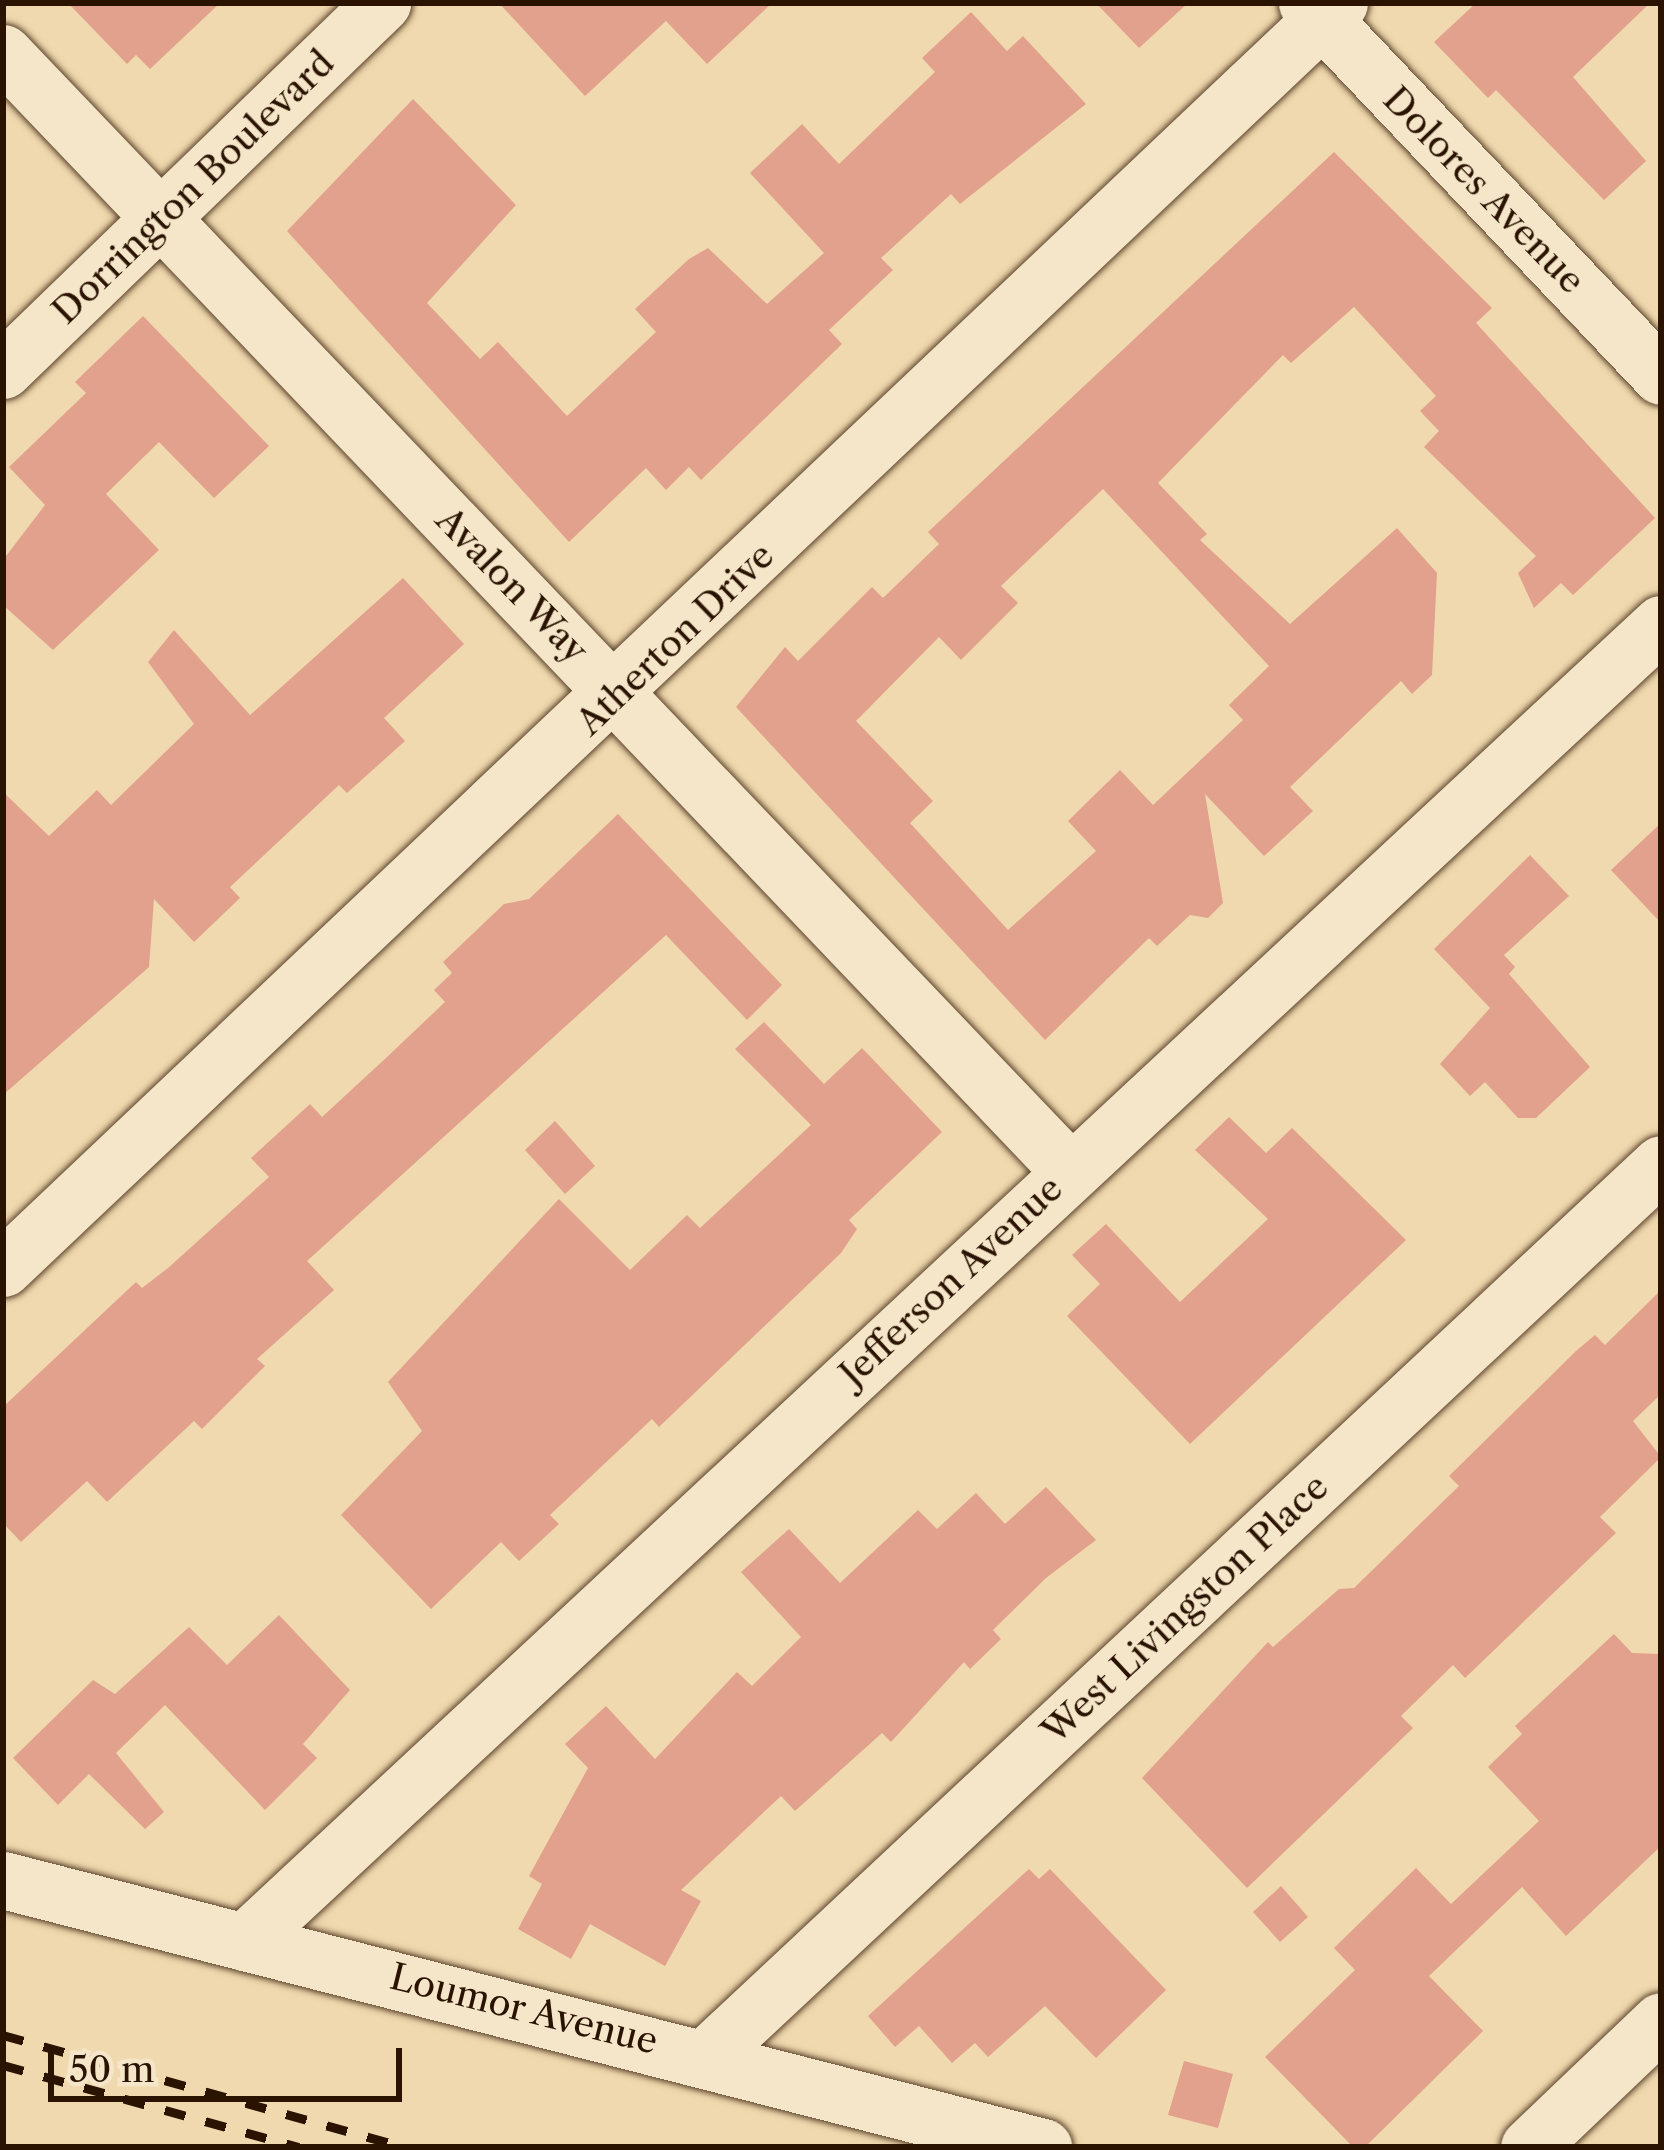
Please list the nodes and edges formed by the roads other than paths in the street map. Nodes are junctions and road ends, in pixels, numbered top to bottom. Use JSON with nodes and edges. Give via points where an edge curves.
{"nodes":[{"id":1,"x":382,"y":3,"type":"edge"},
{"id":2,"x":1323,"y":8,"type":"edge"},
{"id":3,"x":3,"y":53,"type":"edge"},
{"id":4,"x":161,"y":222,"type":"junction"},
{"id":5,"x":3,"y":370,"type":"edge"},
{"id":6,"x":1661,"y":376,"type":"edge"},
{"id":7,"x":1661,"y":624,"type":"edge"},
{"id":8,"x":618,"y":694,"type":"junction"},
{"id":9,"x":1661,"y":1164,"type":"edge"},
{"id":10,"x":1069,"y":1170,"type":"junction"},
{"id":11,"x":3,"y":1268,"type":"edge"},
{"id":12,"x":3,"y":1880,"type":"edge"},
{"id":13,"x":244,"y":1942,"type":"junction"},
{"id":14,"x":1661,"y":2021,"type":"edge"},
{"id":15,"x":709,"y":2054,"type":"junction"},
{"id":16,"x":1043,"y":2147,"type":"edge"},
{"id":17,"x":1529,"y":2147,"type":"edge"}],
"edges":[{"from":1,"to":4,"type":"street","name":"Dorrington Boulevard"},
{"from":2,"to":6,"type":"street","name":"Dolores Avenue"},
{"from":2,"to":8,"type":"street","name":"Atherton Drive"},
{"from":3,"to":4,"type":"street","name":"Avalon Way"},
{"from":4,"to":5,"type":"street","name":"Dorrington Boulevard"},
{"from":4,"to":8,"type":"street","name":"Avalon Way"},
{"from":7,"to":10,"type":"street","name":"Jefferson Avenue"},
{"from":8,"to":10,"type":"street","name":"Avalon Way"},
{"from":8,"to":11,"type":"street","name":"Atherton Drive"},
{"from":9,"to":15,"type":"street","name":"West Livingston Place"},
{"from":10,"to":13,"type":"street","name":"Jefferson Avenue"},
{"from":12,"to":13,"type":"street","name":"Loumor Avenue"},
{"from":13,"to":15,"type":"street","name":"Loumor Avenue"},
{"from":14,"to":17,"type":"street"},
{"from":15,"to":16,"type":"street","name":"Loumor Avenue"}]}
